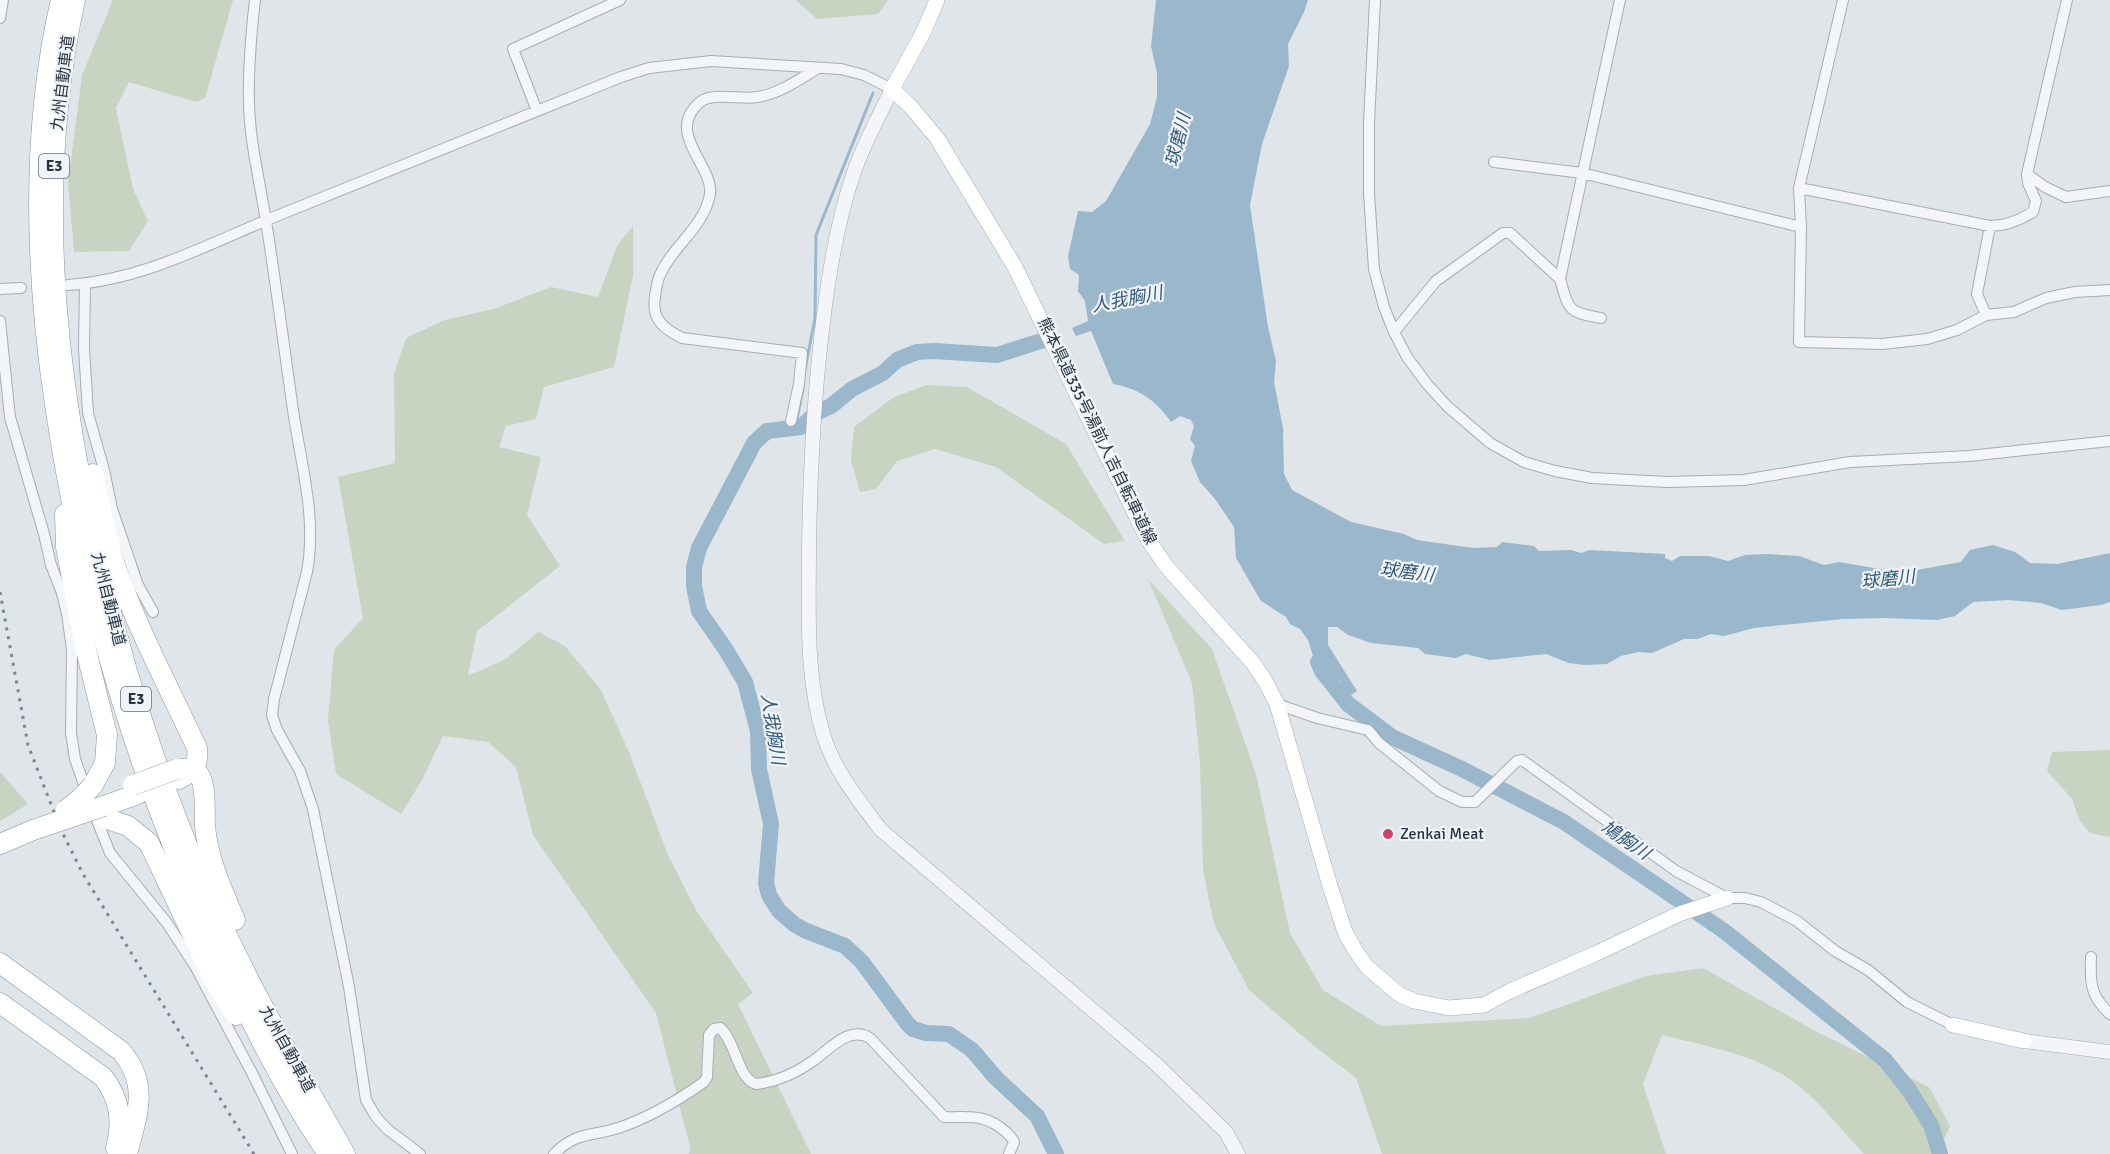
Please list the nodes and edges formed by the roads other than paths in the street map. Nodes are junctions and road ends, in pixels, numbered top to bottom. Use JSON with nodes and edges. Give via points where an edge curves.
{"nodes":[{"id":1,"x":3,"y":0,"type":"edge"},
{"id":2,"x":61,"y":0,"type":"edge"},
{"id":3,"x":75,"y":0,"type":"edge"},
{"id":4,"x":255,"y":0,"type":"edge"},
{"id":5,"x":620,"y":0,"type":"edge"},
{"id":6,"x":936,"y":0,"type":"edge"},
{"id":7,"x":1375,"y":0,"type":"edge"},
{"id":8,"x":1620,"y":0,"type":"edge"},
{"id":9,"x":1843,"y":0,"type":"edge"},
{"id":10,"x":2067,"y":0,"type":"edge"},
{"id":11,"x":0,"y":18,"type":"edge"},
{"id":12,"x":819,"y":68,"type":"junction"},
{"id":13,"x":892,"y":89,"type":"junction"},
{"id":14,"x":537,"y":111,"type":"junction"},
{"id":15,"x":1494,"y":162,"type":"dead end"},
{"id":16,"x":1581,"y":173,"type":"junction"},
{"id":17,"x":2027,"y":174,"type":"junction"},
{"id":18,"x":1799,"y":188,"type":"junction"},
{"id":19,"x":2110,"y":191,"type":"edge"},
{"id":20,"x":266,"y":220,"type":"junction"},
{"id":21,"x":1801,"y":226,"type":"junction"},
{"id":22,"x":1990,"y":226,"type":"junction"},
{"id":23,"x":1560,"y":279,"type":"junction"},
{"id":24,"x":85,"y":284,"type":"junction"},
{"id":25,"x":68,"y":285,"type":"dead end"},
{"id":26,"x":21,"y":288,"type":"dead end"},
{"id":27,"x":0,"y":289,"type":"edge"},
{"id":28,"x":2110,"y":290,"type":"edge"},
{"id":29,"x":1986,"y":315,"type":"junction"},
{"id":30,"x":1601,"y":318,"type":"dead end"},
{"id":31,"x":0,"y":321,"type":"edge"},
{"id":32,"x":1394,"y":332,"type":"junction"},
{"id":33,"x":59,"y":334,"type":"junction"},
{"id":34,"x":791,"y":421,"type":"dead end"},
{"id":35,"x":2110,"y":441,"type":"edge"},
{"id":36,"x":63,"y":460,"type":"junction"},
{"id":37,"x":153,"y":612,"type":"dead end"},
{"id":38,"x":1277,"y":704,"type":"junction"},
{"id":39,"x":183,"y":772,"type":"junction"},
{"id":40,"x":101,"y":801,"type":"junction"},
{"id":41,"x":32,"y":826,"type":"junction"},
{"id":42,"x":0,"y":834,"type":"edge"},
{"id":43,"x":0,"y":844,"type":"edge"},
{"id":44,"x":1727,"y":898,"type":"junction"},
{"id":45,"x":2091,"y":957,"type":"dead end"},
{"id":46,"x":0,"y":963,"type":"edge"},
{"id":47,"x":0,"y":1003,"type":"edge"},
{"id":48,"x":2110,"y":1014,"type":"edge"},
{"id":49,"x":1953,"y":1025,"type":"joint"},
{"id":50,"x":2024,"y":1041,"type":"joint"},
{"id":51,"x":282,"y":1042,"type":"junction"},
{"id":52,"x":2110,"y":1052,"type":"edge"},
{"id":53,"x":307,"y":1123,"type":"junction"},
{"id":54,"x":115,"y":1154,"type":"edge"},
{"id":55,"x":127,"y":1154,"type":"edge"},
{"id":56,"x":292,"y":1154,"type":"edge"},
{"id":57,"x":328,"y":1154,"type":"edge"},
{"id":58,"x":345,"y":1154,"type":"edge"},
{"id":59,"x":420,"y":1154,"type":"edge"},
{"id":60,"x":554,"y":1154,"type":"edge"},
{"id":61,"x":1009,"y":1154,"type":"edge"},
{"id":62,"x":1238,"y":1154,"type":"edge"}],
"edges":[{"from":1,"to":11,"type":"street"},
{"from":2,"to":36,"type":"highway","name":"九州自動車道","number":"E3","via":[[47,76],[39,193],[45,336]]},
{"from":3,"to":33,"type":"highway","name":"九州自動車道","number":"E3","via":[[56,136],[53,247]]},
{"from":4,"to":20,"type":"street","via":[[249,104]]},
{"from":5,"to":14,"type":"street","via":[[513,49]]},
{"from":6,"to":13,"type":"main road"},
{"from":7,"to":32,"type":"street","via":[[1369,123],[1370,230],[1374,269]]},
{"from":8,"to":16,"type":"street"},
{"from":9,"to":18,"type":"street"},
{"from":10,"to":17,"type":"street"},
{"from":12,"to":13,"type":"street","via":[[864,75]]},
{"from":12,"to":14,"type":"street","via":[[711,61],[649,69]]},
{"from":12,"to":34,"type":"street","via":[[758,97],[709,96],[699,103],[690,116],[689,139],[708,179],[710,193],[693,232],[659,276],[654,303],[657,319],[682,338],[802,353]]},
{"from":13,"to":38,"type":"main road","name":"熊本県道335号湯前人吉自転車道線","via":[[937,138],[1015,267],[1147,538],[1166,566],[1253,663]]},
{"from":13,"to":62,"type":"street","via":[[855,170],[845,203],[828,285],[815,394],[810,469],[809,654],[813,697],[825,740],[847,785],[881,830],[1156,1064],[1226,1132]]},
{"from":14,"to":20,"type":"street"},
{"from":15,"to":16,"type":"street"},
{"from":16,"to":21,"type":"street"},
{"from":16,"to":23,"type":"street"},
{"from":17,"to":19,"type":"street","via":[[2066,197]]},
{"from":17,"to":22,"type":"street","via":[[2036,201],[2034,212],[2001,226]]},
{"from":18,"to":21,"type":"street"},
{"from":18,"to":22,"type":"street"},
{"from":20,"to":24,"type":"street","via":[[156,267]]},
{"from":20,"to":59,"type":"street","via":[[312,530],[307,572],[272,715],[300,771],[313,809],[366,1100],[387,1129]]},
{"from":21,"to":29,"type":"street","via":[[1799,342],[1900,343],[1957,330]]},
{"from":22,"to":29,"type":"street","via":[[1977,294]]},
{"from":23,"to":30,"type":"street","via":[[1568,306]]},
{"from":23,"to":32,"type":"street","via":[[1510,233],[1503,233],[1436,281]]},
{"from":24,"to":25,"type":"street"},
{"from":24,"to":37,"type":"street","via":[[88,413],[112,508],[138,585]]},
{"from":26,"to":27,"type":"street"},
{"from":28,"to":29,"type":"street","via":[[2075,292],[2046,298],[2014,312]]},
{"from":31,"to":56,"type":"street","via":[[10,417],[67,614],[72,649],[71,733],[75,759],[97,822],[110,853],[167,923],[195,966]]},
{"from":32,"to":35,"type":"street","via":[[1427,384],[1490,443],[1524,462],[1592,478],[1667,482],[1744,480],[1850,462],[1969,456]]},
{"from":33,"to":39,"type":"highway","via":[[115,566],[196,748],[198,758]]},
{"from":33,"to":51,"type":"highway","name":"九州自動車道","number":"E3","via":[[89,523],[140,715],[202,881]]},
{"from":36,"to":40,"type":"highway","via":[[66,547],[107,735]]},
{"from":36,"to":53,"type":"highway","name":"九州自動車道","number":"E3","via":[[101,632],[155,802],[226,969]]},
{"from":38,"to":44,"type":"street","via":[[1368,730],[1439,790],[1462,802],[1475,802],[1516,761],[1522,760],[1676,871]]},
{"from":38,"to":44,"type":"main road","name":"熊本県道335号湯前人吉自転車道線","via":[[1345,932],[1367,967],[1400,995],[1449,1008],[1484,1005],[1679,914]]},
{"from":39,"to":40,"type":"highway","bridge":true},
{"from":39,"to":51,"type":"highway","via":[[199,772],[203,778],[206,829],[217,879]]},
{"from":40,"to":41,"type":"highway"},
{"from":40,"to":53,"type":"highway","via":[[149,843],[213,978]]},
{"from":41,"to":42,"type":"highway"},
{"from":41,"to":43,"type":"highway"},
{"from":44,"to":49,"type":"street","via":[[1761,902],[1797,921],[1907,1002]]},
{"from":45,"to":48,"type":"street","via":[[2093,990],[2098,1003]]},
{"from":46,"to":55,"type":"highway","via":[[127,1059],[137,1078],[139,1098]]},
{"from":47,"to":54,"type":"highway","via":[[93,1069],[110,1086],[121,1118]]},
{"from":49,"to":50,"type":"main road"},
{"from":50,"to":52,"type":"street"},
{"from":51,"to":58,"type":"highway","name":"九州自動車道","number":"E3"},
{"from":53,"to":57,"type":"highway","name":"九州自動車道","number":"E3"},
{"from":60,"to":61,"type":"street","via":[[576,1137],[617,1129],[667,1107],[704,1082],[709,1035],[720,1028],[747,1079],[756,1084],[784,1077],[841,1040],[864,1034],[944,1117],[977,1117],[993,1122],[1012,1138]]}]}
